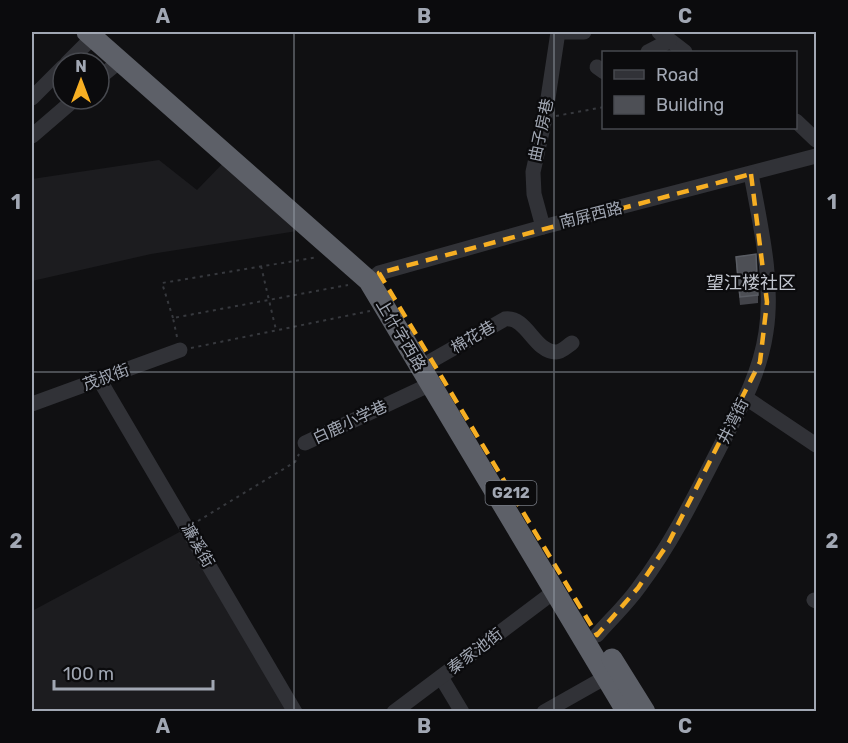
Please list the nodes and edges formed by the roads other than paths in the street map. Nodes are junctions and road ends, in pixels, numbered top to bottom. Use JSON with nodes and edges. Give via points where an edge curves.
{"nodes":[{"id":1,"x":558,"y":32,"type":"edge"},
{"id":2,"x":584,"y":32,"type":"edge"},
{"id":3,"x":94,"y":33,"type":"edge"},
{"id":4,"x":664,"y":36,"type":"edge"},
{"id":5,"x":78,"y":51,"type":"edge"},
{"id":6,"x":649,"y":51,"type":"edge"},
{"id":7,"x":684,"y":51,"type":"edge"},
{"id":8,"x":120,"y":61,"type":"junction"},
{"id":9,"x":111,"y":68,"type":"edge"},
{"id":10,"x":51,"y":78,"type":"edge"},
{"id":11,"x":33,"y":94,"type":"edge"},
{"id":12,"x":61,"y":111,"type":"edge"},
{"id":13,"x":797,"y":123,"type":"edge"},
{"id":14,"x":32,"y":136,"type":"edge"},
{"id":15,"x":816,"y":140,"type":"edge"},
{"id":16,"x":816,"y":156,"type":"edge"},
{"id":17,"x":751,"y":174,"type":"junction"},
{"id":18,"x":543,"y":227,"type":"junction"},
{"id":19,"x":374,"y":277,"type":"junction"},
{"id":20,"x":572,"y":343,"type":"dead end"},
{"id":21,"x":180,"y":350,"type":"road end"},
{"id":22,"x":431,"y":361,"type":"junction"},
{"id":23,"x":99,"y":379,"type":"junction"},
{"id":24,"x":431,"y":384,"type":"junction"},
{"id":25,"x":746,"y":398,"type":"junction"},
{"id":26,"x":32,"y":404,"type":"edge"},
{"id":27,"x":304,"y":443,"type":"road end"},
{"id":28,"x":816,"y":445,"type":"edge"},
{"id":29,"x":555,"y":591,"type":"junction"},
{"id":30,"x":597,"y":635,"type":"junction"},
{"id":31,"x":606,"y":676,"type":"junction"},
{"id":32,"x":441,"y":677,"type":"junction"},
{"id":33,"x":295,"y":711,"type":"edge"},
{"id":34,"x":394,"y":711,"type":"edge"},
{"id":35,"x":462,"y":711,"type":"edge"},
{"id":36,"x":544,"y":711,"type":"edge"},
{"id":37,"x":627,"y":711,"type":"edge"},
{"id":38,"x":645,"y":711,"type":"edge"}],
"edges":[{"from":1,"to":2,"type":"street"},
{"from":1,"to":18,"type":"street","name":"曲子房巷","via":[[532,172]]},
{"from":3,"to":5,"type":"street"},
{"from":3,"to":8,"type":"highway","name":"上什字西路","number":"G212"},
{"from":3,"to":19,"type":"highway","name":"上什字西路","number":"G212"},
{"from":4,"to":6,"type":"street"},
{"from":4,"to":7,"type":"street"},
{"from":8,"to":9,"type":"street"},
{"from":8,"to":19,"type":"highway","name":"上什字西路","number":"G212","via":[[338,253]]},
{"from":10,"to":11,"type":"street"},
{"from":12,"to":14,"type":"street"},
{"from":13,"to":15,"type":"street"},
{"from":16,"to":17,"type":"street","name":"南屏西路"},
{"from":17,"to":18,"type":"street","name":"南屏西路"},
{"from":17,"to":25,"type":"street","name":"井湾街","via":[[765,261],[766,330],[760,362]]},
{"from":18,"to":19,"type":"street","name":"南屏西路"},
{"from":19,"to":22,"type":"highway","name":"上什字西路","number":"G212"},
{"from":19,"to":24,"type":"highway","name":"上什字西路","number":"G212","via":[[385,308]]},
{"from":20,"to":22,"type":"street","name":"棉花巷","via":[[553,352],[516,320],[505,319]]},
{"from":21,"to":23,"type":"street","name":"茂叔街"},
{"from":22,"to":30,"type":"highway","name":"上什字西路","number":"G212"},
{"from":23,"to":26,"type":"street","name":"茂叔街"},
{"from":23,"to":33,"type":"street","name":"濂溪街"},
{"from":24,"to":27,"type":"street","name":"白鹿小学巷"},
{"from":24,"to":29,"type":"highway","name":"上什字西路","number":"G212"},
{"from":25,"to":28,"type":"street"},
{"from":25,"to":30,"type":"street","name":"井湾街","via":[[669,542],[638,588]]},
{"from":29,"to":31,"type":"highway","name":"上什字西路","number":"G212"},
{"from":29,"to":32,"type":"street","name":"秦家池街"},
{"from":30,"to":38,"type":"highway","name":"上什字西路","number":"G212"},
{"from":31,"to":36,"type":"street"},
{"from":31,"to":37,"type":"highway","name":"上什字西路","number":"G212"},
{"from":32,"to":34,"type":"street","name":"秦家池街"},
{"from":32,"to":35,"type":"street"}]}
